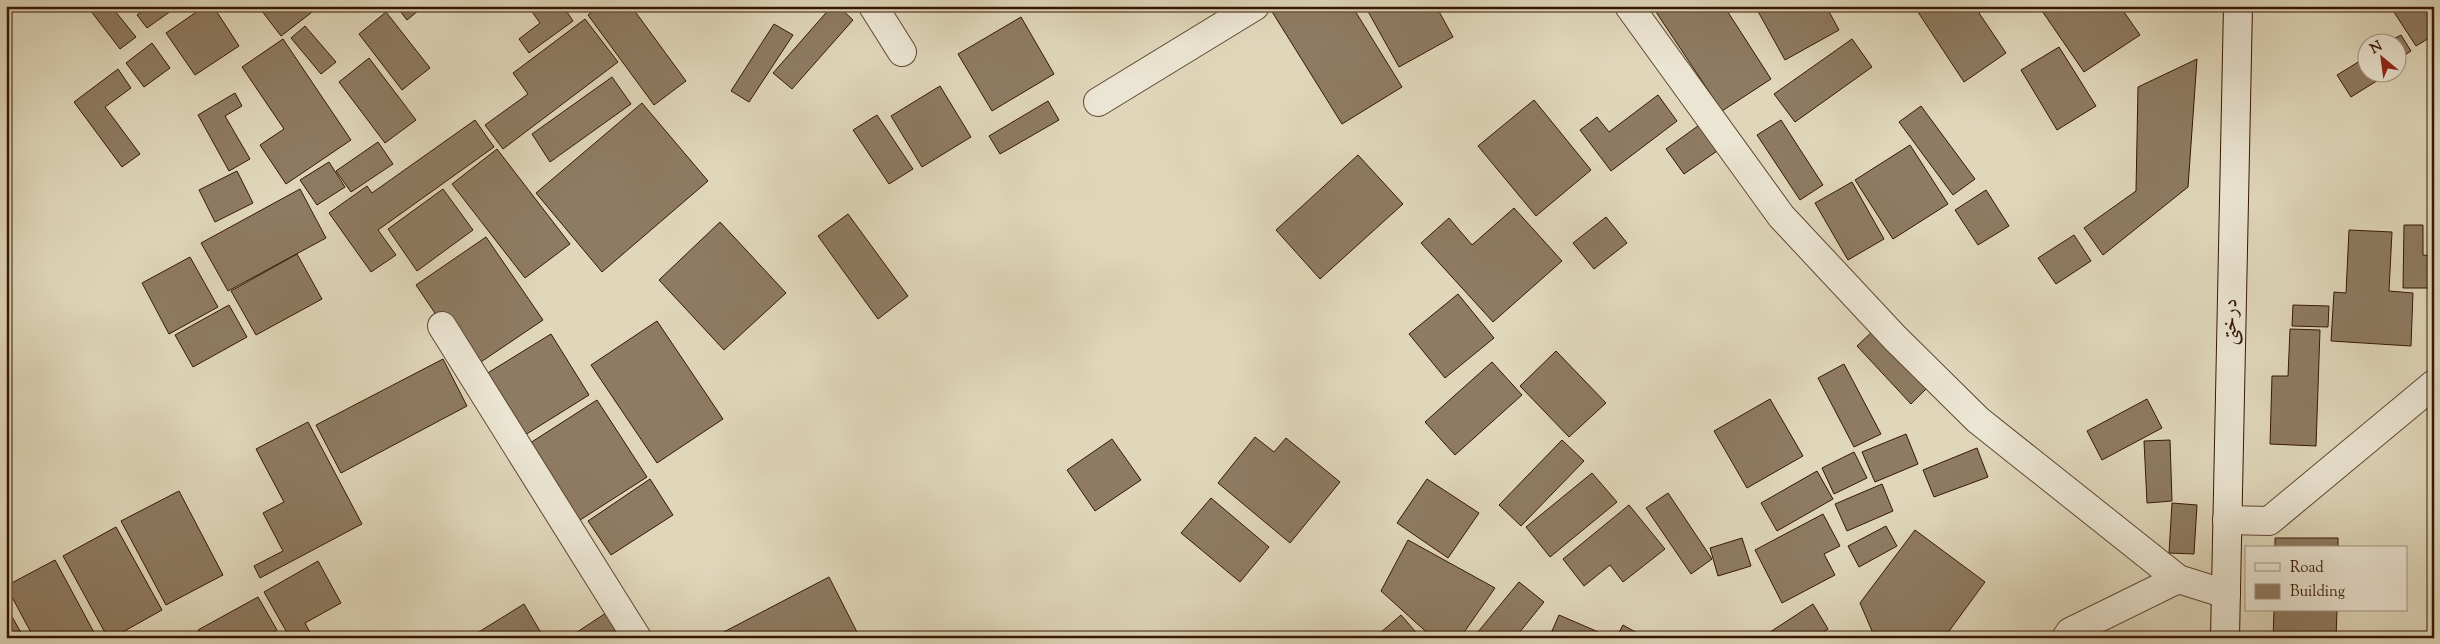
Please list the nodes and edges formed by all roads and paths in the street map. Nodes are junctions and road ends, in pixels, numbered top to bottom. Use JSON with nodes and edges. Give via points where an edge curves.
{"nodes":[{"id":1,"x":873,"y":6,"type":"edge"},
{"id":2,"x":1255,"y":6,"type":"edge"},
{"id":3,"x":1629,"y":6,"type":"edge"},
{"id":4,"x":2238,"y":6,"type":"edge"},
{"id":5,"x":902,"y":52,"type":"dead end"},
{"id":6,"x":1098,"y":102,"type":"dead end"},
{"id":7,"x":442,"y":326,"type":"dead end"},
{"id":8,"x":2434,"y":384,"type":"edge"},
{"id":9,"x":2227,"y":520,"type":"junction"},
{"id":10,"x":2178,"y":579,"type":"junction"},
{"id":11,"x":2226,"y":594,"type":"junction"},
{"id":12,"x":637,"y":638,"type":"edge"},
{"id":13,"x":2066,"y":638,"type":"edge"},
{"id":14,"x":2225,"y":638,"type":"edge"}],
"edges":[{"from":1,"to":5,"type":"street"},
{"from":2,"to":6,"type":"street"},
{"from":3,"to":10,"type":"street","via":[[1781,216],[1895,338],[1978,420]]},
{"from":4,"to":9,"type":"street","name":"درختی"},
{"from":7,"to":12,"type":"street"},
{"from":8,"to":9,"type":"street","via":[[2269,520]]},
{"from":9,"to":11,"type":"street","name":"درختی"},
{"from":10,"to":11,"type":"street"},
{"from":10,"to":13,"type":"street","via":[[2070,632]]},
{"from":11,"to":14,"type":"street","name":"درختی"}]}
